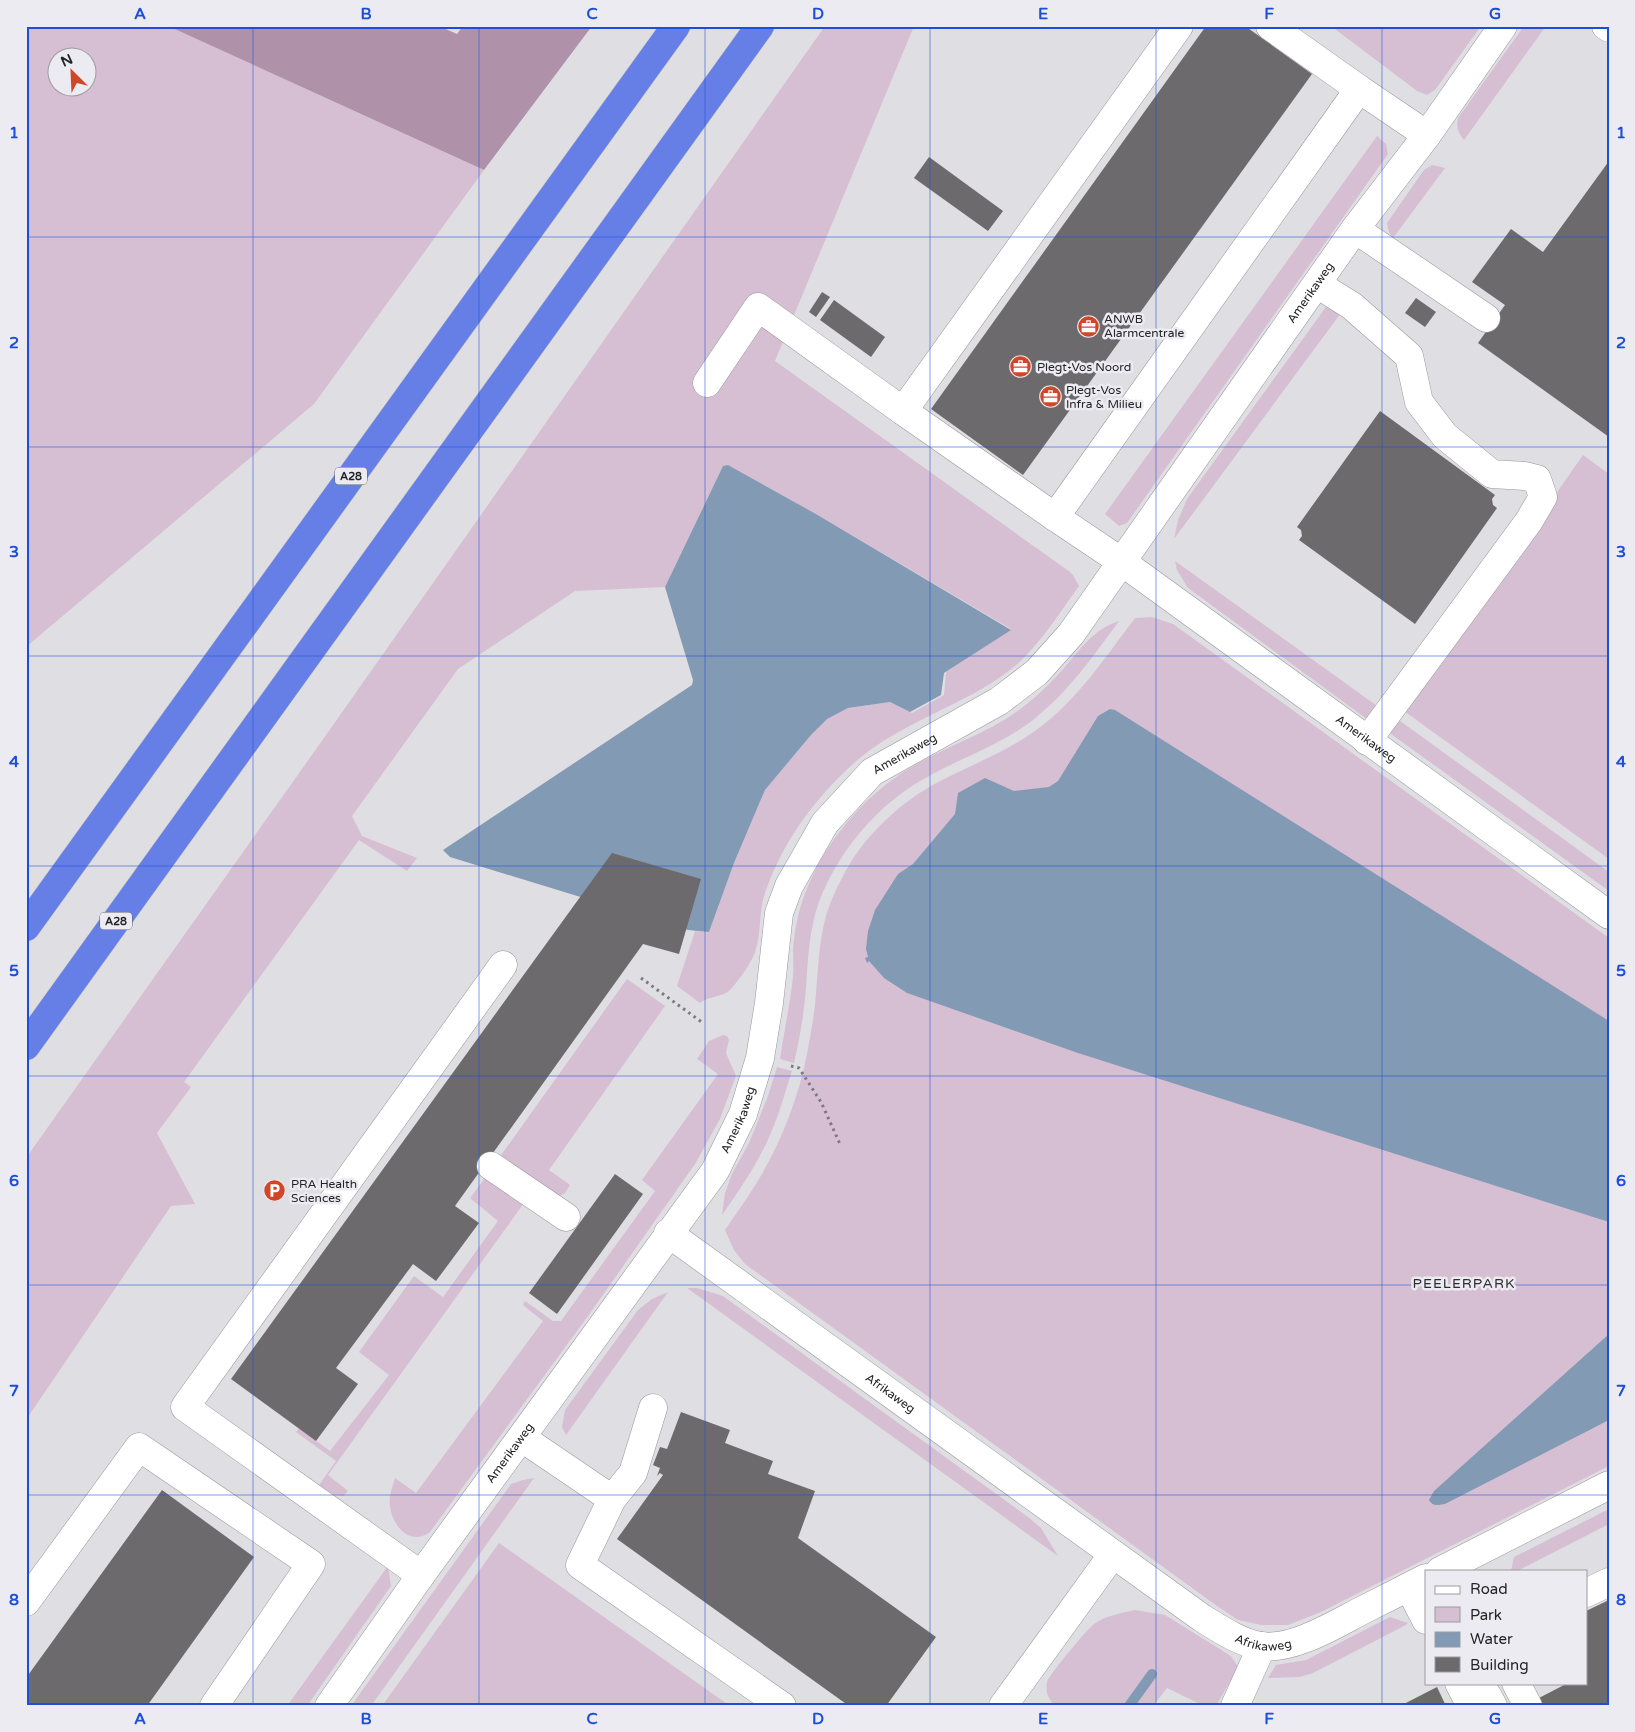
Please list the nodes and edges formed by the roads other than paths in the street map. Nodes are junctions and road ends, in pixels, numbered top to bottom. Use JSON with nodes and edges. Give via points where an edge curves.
{"nodes":[{"id":1,"x":676,"y":26,"type":"edge"},
{"id":2,"x":760,"y":26,"type":"edge"},
{"id":3,"x":1179,"y":26,"type":"edge"},
{"id":4,"x":1270,"y":26,"type":"edge"},
{"id":5,"x":1503,"y":26,"type":"edge"},
{"id":6,"x":1359,"y":88,"type":"junction"},
{"id":7,"x":1427,"y":135,"type":"junction"},
{"id":8,"x":1355,"y":229,"type":"junction"},
{"id":9,"x":1317,"y":284,"type":"junction"},
{"id":10,"x":1486,"y":318,"type":"dead end"},
{"id":11,"x":707,"y":383,"type":"dead end"},
{"id":12,"x":903,"y":411,"type":"junction"},
{"id":13,"x":1055,"y":517,"type":"junction"},
{"id":14,"x":1122,"y":562,"type":"junction"},
{"id":15,"x":1367,"y":741,"type":"junction"},
{"id":16,"x":1609,"y":915,"type":"edge"},
{"id":17,"x":26,"y":927,"type":"edge"},
{"id":18,"x":503,"y":965,"type":"dead end"},
{"id":19,"x":26,"y":1046,"type":"edge"},
{"id":20,"x":491,"y":1166,"type":"dead end"},
{"id":21,"x":566,"y":1218,"type":"dead end"},
{"id":22,"x":668,"y":1233,"type":"junction"},
{"id":23,"x":653,"y":1408,"type":"dead end"},
{"id":24,"x":522,"y":1438,"type":"junction"},
{"id":25,"x":1609,"y":1485,"type":"edge"},
{"id":26,"x":612,"y":1499,"type":"junction"},
{"id":27,"x":1113,"y":1554,"type":"junction"},
{"id":28,"x":1484,"y":1561,"type":"edge"},
{"id":29,"x":1444,"y":1570,"type":"edge"},
{"id":30,"x":421,"y":1575,"type":"junction"},
{"id":31,"x":1418,"y":1582,"type":"edge"},
{"id":32,"x":1609,"y":1582,"type":"edge"},
{"id":33,"x":1588,"y":1592,"type":"edge"},
{"id":34,"x":26,"y":1602,"type":"edge"},
{"id":35,"x":1425,"y":1615,"type":"edge"},
{"id":36,"x":1262,"y":1646,"type":"junction"},
{"id":37,"x":1460,"y":1684,"type":"edge"},
{"id":38,"x":1517,"y":1684,"type":"edge"},
{"id":39,"x":1014,"y":1702,"type":"edge"},
{"id":40,"x":214,"y":1706,"type":"edge"},
{"id":41,"x":329,"y":1706,"type":"edge"},
{"id":42,"x":782,"y":1706,"type":"edge"},
{"id":43,"x":1235,"y":1706,"type":"edge"},
{"id":44,"x":1493,"y":1706,"type":"edge"},
{"id":45,"x":1528,"y":1706,"type":"edge"}],
"edges":[{"from":1,"to":17,"type":"highway","number":"A28"},
{"from":2,"to":19,"type":"highway","number":"A28"},
{"from":3,"to":12,"type":"street"},
{"from":4,"to":6,"type":"street"},
{"from":5,"to":7,"type":"street","name":"Amerikaweg"},
{"from":6,"to":7,"type":"street"},
{"from":6,"to":13,"type":"street"},
{"from":7,"to":8,"type":"street","name":"Amerikaweg"},
{"from":8,"to":9,"type":"street","name":"Amerikaweg"},
{"from":8,"to":10,"type":"street"},
{"from":9,"to":14,"type":"street","name":"Amerikaweg"},
{"from":9,"to":15,"type":"street","via":[[1352,306],[1409,356],[1419,402],[1445,436],[1492,474],[1537,479],[1543,497],[1529,521]]},
{"from":11,"to":12,"type":"street","via":[[758,307]]},
{"from":12,"to":13,"type":"street"},
{"from":13,"to":14,"type":"street"},
{"from":14,"to":15,"type":"street","name":"Amerikaweg"},
{"from":14,"to":22,"type":"street","name":"Amerikaweg","via":[[1071,634],[1037,672],[999,701],[872,772],[824,823],[789,886],[779,913],[760,1058],[743,1114],[715,1171]]},
{"from":15,"to":16,"type":"street","name":"Amerikaweg"},
{"from":18,"to":30,"type":"street","via":[[185,1407]]},
{"from":20,"to":21,"type":"street"},
{"from":22,"to":24,"type":"street","name":"Amerikaweg"},
{"from":22,"to":27,"type":"street","name":"Afrikaweg"},
{"from":23,"to":26,"type":"street","via":[[633,1473]]},
{"from":24,"to":26,"type":"street"},
{"from":24,"to":30,"type":"street","name":"Amerikaweg"},
{"from":25,"to":28,"type":"street"},
{"from":26,"to":42,"type":"street","via":[[580,1565]]},
{"from":27,"to":36,"type":"street","name":"Afrikaweg","via":[[1221,1630]]},
{"from":27,"to":39,"type":"street"},
{"from":28,"to":29,"type":"street"},
{"from":30,"to":41,"type":"street","name":"Amerikaweg"},
{"from":31,"to":35,"type":"street"},
{"from":31,"to":36,"type":"street","name":"Afrikaweg","via":[[1320,1632],[1286,1644]]},
{"from":32,"to":33,"type":"street"},
{"from":34,"to":40,"type":"street","via":[[139,1447],[311,1564]]},
{"from":36,"to":43,"type":"street"},
{"from":37,"to":44,"type":"street","via":[[1470,1704],[1487,1695]]},
{"from":38,"to":45,"type":"street"}]}
